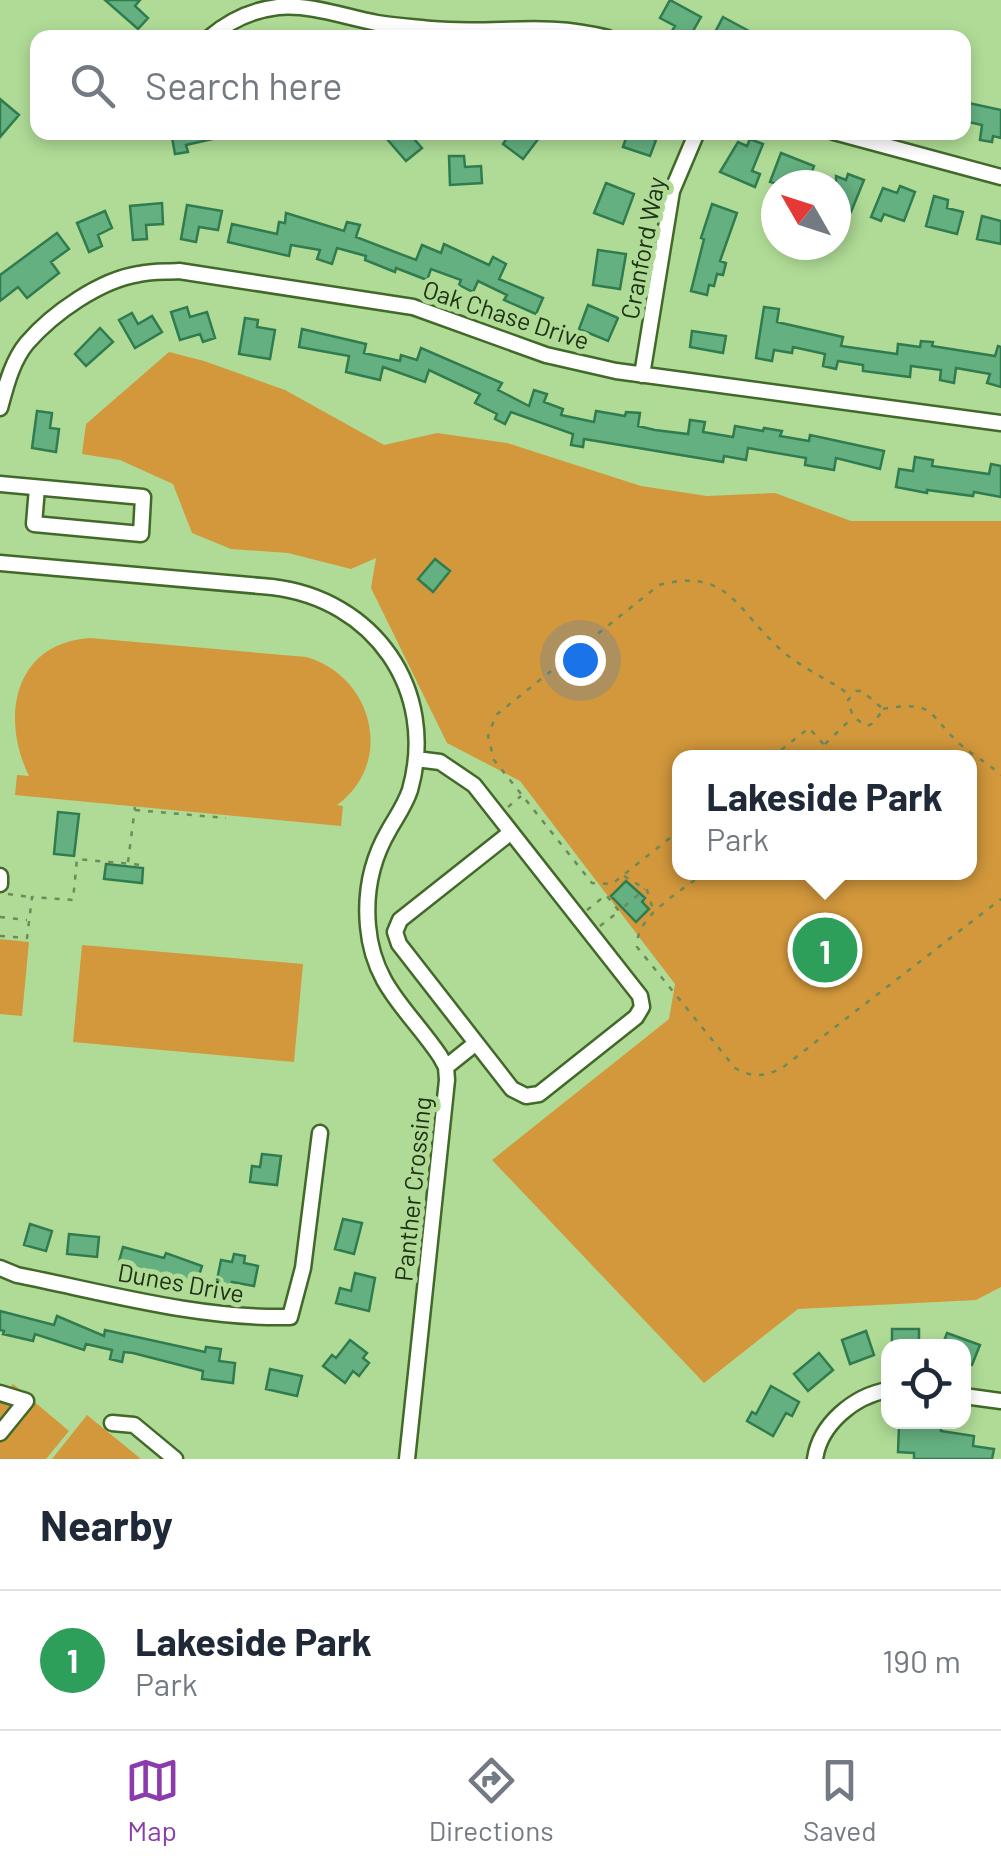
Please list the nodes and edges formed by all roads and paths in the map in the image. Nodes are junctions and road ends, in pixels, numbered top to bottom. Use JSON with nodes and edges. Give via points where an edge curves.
{"nodes":[{"id":1,"x":221,"y":30,"type":"edge"},
{"id":2,"x":439,"y":30,"type":"edge"},
{"id":3,"x":506,"y":30,"type":"edge"},
{"id":4,"x":580,"y":30,"type":"edge"},
{"id":5,"x":693,"y":140,"type":"edge"},
{"id":6,"x":864,"y":140,"type":"edge"},
{"id":7,"x":1001,"y":177,"type":"edge"},
{"id":8,"x":642,"y":375,"type":"junction"},
{"id":9,"x":0,"y":408,"type":"edge"},
{"id":10,"x":1001,"y":423,"type":"edge"},
{"id":11,"x":0,"y":484,"type":"edge"},
{"id":12,"x":37,"y":488,"type":"junction"},
{"id":13,"x":0,"y":563,"type":"edge"},
{"id":14,"x":850,"y":696,"type":"junction"},
{"id":15,"x":883,"y":709,"type":"junction"},
{"id":16,"x":853,"y":717,"type":"junction"},
{"id":17,"x":824,"y":745,"type":"junction"},
{"id":18,"x":781,"y":750,"type":"edge"},
{"id":19,"x":829,"y":750,"type":"edge"},
{"id":20,"x":968,"y":750,"type":"edge"},
{"id":21,"x":977,"y":756,"type":"edge"},
{"id":22,"x":416,"y":759,"type":"junction"},
{"id":23,"x":1001,"y":774,"type":"edge"},
{"id":24,"x":522,"y":796,"type":"junction"},
{"id":25,"x":505,"y":809,"type":"dead end"},
{"id":26,"x":226,"y":818,"type":"dead end"},
{"id":27,"x":510,"y":833,"type":"junction"},
{"id":28,"x":672,"y":836,"type":"edge"},
{"id":29,"x":128,"y":864,"type":"junction"},
{"id":30,"x":142,"y":865,"type":"dead end"},
{"id":31,"x":624,"y":875,"type":"junction"},
{"id":32,"x":0,"y":876,"type":"edge"},
{"id":33,"x":695,"y":880,"type":"edge"},
{"id":34,"x":0,"y":884,"type":"edge"},
{"id":35,"x":645,"y":889,"type":"junction"},
{"id":36,"x":0,"y":892,"type":"edge"},
{"id":37,"x":32,"y":897,"type":"junction"},
{"id":38,"x":1001,"y":900,"type":"edge"},
{"id":39,"x":586,"y":911,"type":"dead end"},
{"id":40,"x":619,"y":911,"type":"junction"},
{"id":41,"x":654,"y":913,"type":"junction"},
{"id":42,"x":0,"y":917,"type":"edge"},
{"id":43,"x":29,"y":920,"type":"junction"},
{"id":44,"x":599,"y":928,"type":"dead end"},
{"id":45,"x":0,"y":936,"type":"edge"},
{"id":46,"x":476,"y":1043,"type":"junction"},
{"id":47,"x":446,"y":1067,"type":"junction"},
{"id":48,"x":320,"y":1133,"type":"dead end"},
{"id":49,"x":0,"y":1268,"type":"edge"},
{"id":50,"x":881,"y":1392,"type":"edge"},
{"id":51,"x":0,"y":1393,"type":"edge"},
{"id":52,"x":971,"y":1397,"type":"edge"},
{"id":53,"x":1001,"y":1401,"type":"edge"},
{"id":54,"x":112,"y":1422,"type":"dead end"},
{"id":55,"x":0,"y":1433,"type":"edge"},
{"id":56,"x":175,"y":1459,"type":"edge"},
{"id":57,"x":407,"y":1459,"type":"edge"},
{"id":58,"x":815,"y":1459,"type":"edge"}],
"edges":[{"from":1,"to":2,"type":"street","via":[[247,12],[281,7]]},
{"from":3,"to":4,"type":"street"},
{"from":5,"to":8,"type":"street","name":"Cranford Way","via":[[672,190]]},
{"from":6,"to":7,"type":"street"},
{"from":8,"to":9,"type":"street","name":"Oak Chase Drive","via":[[546,355],[412,307],[179,272],[140,274],[119,279],[26,344]]},
{"from":8,"to":10,"type":"street","name":"Oak Chase Drive"},
{"from":11,"to":12,"type":"street"},
{"from":12,"to":12,"type":"street","via":[[34,524],[141,534],[143,497]]},
{"from":13,"to":22,"type":"street","name":"Panther Crossing","via":[[288,589],[340,607],[378,639],[403,677],[415,718]]},
{"from":14,"to":15,"type":"path","via":[[862,690]]},
{"from":14,"to":16,"type":"path"},
{"from":14,"to":24,"type":"path","via":[[777,647],[730,594],[685,578],[659,585],[496,715],[488,736],[494,760]]},
{"from":15,"to":16,"type":"path","via":[[867,726]]},
{"from":15,"to":20,"type":"path","via":[[908,704],[930,710]]},
{"from":16,"to":17,"type":"path"},
{"from":17,"to":18,"type":"path","via":[[809,728]]},
{"from":17,"to":19,"type":"path"},
{"from":21,"to":23,"type":"path"},
{"from":22,"to":27,"type":"street","via":[[440,762],[474,785]]},
{"from":22,"to":47,"type":"street","name":"Panther Crossing","via":[[408,796],[370,877],[368,930],[390,992]]},
{"from":24,"to":25,"type":"path"},
{"from":24,"to":31,"type":"path","via":[[592,882],[612,884]]},
{"from":26,"to":29,"type":"path","via":[[135,808]]},
{"from":27,"to":46,"type":"street","via":[[400,920],[395,932]]},
{"from":27,"to":46,"type":"street","via":[[640,996],[642,1008],[539,1094],[512,1089]]},
{"from":28,"to":31,"type":"path"},
{"from":29,"to":30,"type":"path"},
{"from":29,"to":37,"type":"path","via":[[77,860],[73,900]]},
{"from":31,"to":35,"type":"path"},
{"from":32,"to":34,"type":"street"},
{"from":33,"to":41,"type":"path"},
{"from":35,"to":40,"type":"path"},
{"from":35,"to":41,"type":"path"},
{"from":36,"to":37,"type":"path"},
{"from":37,"to":43,"type":"path"},
{"from":38,"to":41,"type":"path","via":[[765,1076],[735,1068],[638,948],[641,928]]},
{"from":39,"to":40,"type":"path","via":[[606,895]]},
{"from":40,"to":44,"type":"path"},
{"from":42,"to":43,"type":"path"},
{"from":43,"to":45,"type":"path","via":[[27,938]]},
{"from":46,"to":47,"type":"street"},
{"from":47,"to":57,"type":"street","name":"Panther Crossing"},
{"from":48,"to":49,"type":"street","name":"Dunes Drive","via":[[290,1317],[207,1312]]},
{"from":50,"to":58,"type":"street","via":[[858,1400],[833,1421]]},
{"from":51,"to":55,"type":"street","via":[[26,1400]]},
{"from":52,"to":53,"type":"street"},
{"from":54,"to":56,"type":"street","via":[[134,1424]]}]}
